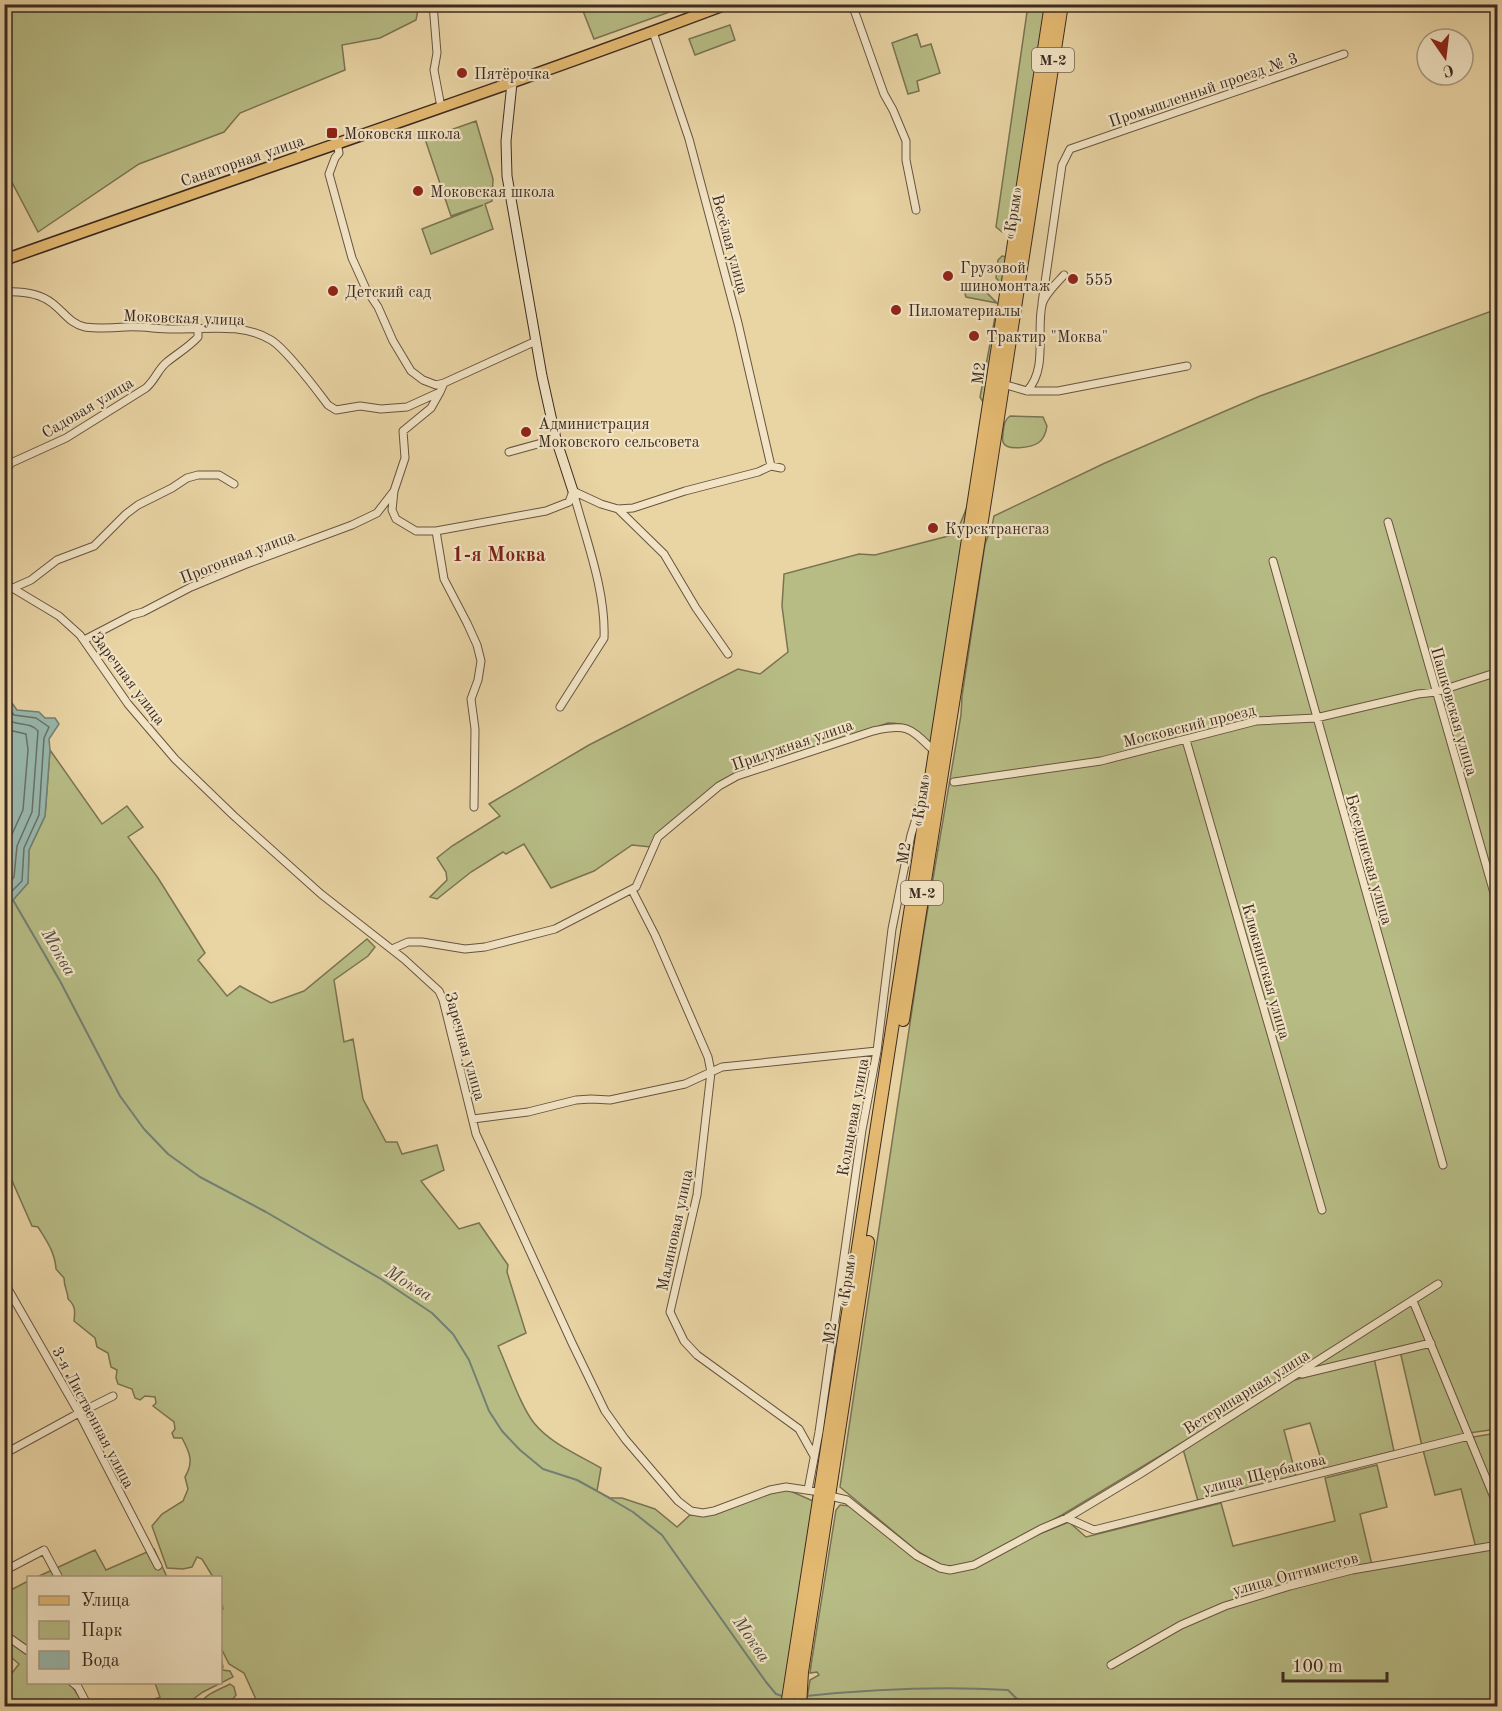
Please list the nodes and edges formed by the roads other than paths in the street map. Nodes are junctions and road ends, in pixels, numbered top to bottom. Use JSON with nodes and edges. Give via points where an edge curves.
{"nodes":[{"id":1,"x":433,"y":4,"type":"edge"},
{"id":2,"x":727,"y":4,"type":"edge"},
{"id":3,"x":852,"y":4,"type":"edge"},
{"id":4,"x":1051,"y":4,"type":"edge"},
{"id":5,"x":1062,"y":4,"type":"edge"},
{"id":6,"x":653,"y":32,"type":"junction"},
{"id":7,"x":1344,"y":54,"type":"dead end"},
{"id":8,"x":512,"y":83,"type":"junction"},
{"id":9,"x":441,"y":107,"type":"junction"},
{"id":10,"x":337,"y":143,"type":"junction"},
{"id":11,"x":916,"y":210,"type":"dead end"},
{"id":12,"x":4,"y":260,"type":"edge"},
{"id":13,"x":1064,"y":275,"type":"dead end"},
{"id":14,"x":4,"y":292,"type":"edge"},
{"id":15,"x":1042,"y":303,"type":"junction"},
{"id":16,"x":198,"y":329,"type":"junction"},
{"id":17,"x":536,"y":341,"type":"junction"},
{"id":18,"x":1187,"y":366,"type":"dead end"},
{"id":19,"x":444,"y":383,"type":"junction"},
{"id":20,"x":1003,"y":384,"type":"junction"},
{"id":21,"x":1027,"y":391,"type":"junction"},
{"id":22,"x":440,"y":392,"type":"junction"},
{"id":23,"x":556,"y":439,"type":"junction"},
{"id":24,"x":509,"y":452,"type":"dead end"},
{"id":25,"x":771,"y":466,"type":"junction"},
{"id":26,"x":781,"y":468,"type":"dead end"},
{"id":27,"x":4,"y":473,"type":"edge"},
{"id":28,"x":234,"y":484,"type":"dead end"},
{"id":29,"x":394,"y":491,"type":"junction"},
{"id":30,"x":573,"y":491,"type":"junction"},
{"id":31,"x":618,"y":509,"type":"junction"},
{"id":32,"x":1388,"y":522,"type":"dead end"},
{"id":33,"x":436,"y":531,"type":"junction"},
{"id":34,"x":1273,"y":561,"type":"dead end"},
{"id":35,"x":4,"y":583,"type":"edge"},
{"id":36,"x":13,"y":588,"type":"junction"},
{"id":37,"x":84,"y":640,"type":"junction"},
{"id":38,"x":728,"y":654,"type":"dead end"},
{"id":39,"x":1497,"y":672,"type":"edge"},
{"id":40,"x":1436,"y":692,"type":"junction"},
{"id":41,"x":560,"y":707,"type":"dead end"},
{"id":42,"x":1316,"y":718,"type":"junction"},
{"id":43,"x":1186,"y":740,"type":"junction"},
{"id":44,"x":934,"y":752,"type":"junction"},
{"id":45,"x":930,"y":779,"type":"junction"},
{"id":46,"x":954,"y":782,"type":"dead end"},
{"id":47,"x":474,"y":807,"type":"dead end"},
{"id":48,"x":632,"y":890,"type":"junction"},
{"id":49,"x":1497,"y":907,"type":"edge"},
{"id":50,"x":392,"y":949,"type":"junction"},
{"id":51,"x":877,"y":1051,"type":"junction"},
{"id":52,"x":711,"y":1072,"type":"junction"},
{"id":53,"x":472,"y":1119,"type":"junction"},
{"id":54,"x":1443,"y":1165,"type":"dead end"},
{"id":55,"x":1322,"y":1210,"type":"dead end"},
{"id":56,"x":4,"y":1282,"type":"edge"},
{"id":57,"x":1438,"y":1284,"type":"dead end"},
{"id":58,"x":1413,"y":1301,"type":"junction"},
{"id":59,"x":1431,"y":1343,"type":"junction"},
{"id":60,"x":1297,"y":1375,"type":"junction"},
{"id":61,"x":113,"y":1396,"type":"dead end"},
{"id":62,"x":79,"y":1413,"type":"junction"},
{"id":63,"x":1469,"y":1436,"type":"junction"},
{"id":64,"x":4,"y":1454,"type":"edge"},
{"id":65,"x":814,"y":1456,"type":"junction"},
{"id":66,"x":819,"y":1493,"type":"junction"},
{"id":67,"x":1497,"y":1507,"type":"edge"},
{"id":68,"x":1067,"y":1518,"type":"junction"},
{"id":69,"x":1497,"y":1545,"type":"edge"},
{"id":70,"x":158,"y":1566,"type":"dead end"},
{"id":71,"x":4,"y":1571,"type":"edge"},
{"id":72,"x":58,"y":1576,"type":"edge"},
{"id":73,"x":4,"y":1634,"type":"edge"},
{"id":74,"x":27,"y":1650,"type":"edge"},
{"id":75,"x":1111,"y":1665,"type":"dead end"},
{"id":76,"x":75,"y":1685,"type":"edge"},
{"id":77,"x":88,"y":1707,"type":"edge"},
{"id":78,"x":787,"y":1707,"type":"edge"},
{"id":79,"x":800,"y":1707,"type":"edge"}],
"edges":[{"from":1,"to":9,"type":"street","via":[[437,53],[434,70]]},
{"from":2,"to":6,"type":"main road","name":"Санаторная улица"},
{"from":3,"to":11,"type":"street","via":[[906,141]]},
{"from":4,"to":44,"type":"highway","name":"М2"},
{"from":5,"to":20,"type":"highway","name":"«Крым»","number":"М-2"},
{"from":6,"to":8,"type":"main road","name":"Санаторная улица"},
{"from":6,"to":25,"type":"street","name":"Весёлая улица","via":[[690,139]]},
{"from":7,"to":15,"type":"street","name":"Промышленный проезд № 3","via":[[1070,149],[1062,165]]},
{"from":8,"to":9,"type":"main road","name":"Санаторная улица"},
{"from":8,"to":17,"type":"street","via":[[507,176]]},
{"from":9,"to":10,"type":"main road","name":"Санаторная улица"},
{"from":10,"to":12,"type":"main road","name":"Санаторная улица"},
{"from":10,"to":19,"type":"street","via":[[339,153],[329,174],[352,258],[411,371],[435,385]]},
{"from":13,"to":15,"type":"street"},
{"from":14,"to":16,"type":"street","name":"Моковская улица","via":[[37,296],[85,327]]},
{"from":15,"to":21,"type":"street","via":[[1039,357],[1033,384]]},
{"from":16,"to":22,"type":"street","name":"Моковская улица","via":[[243,330],[270,339],[336,410],[407,407]]},
{"from":16,"to":27,"type":"street","name":"Садовая улица","via":[[198,337],[165,363],[156,380],[146,388],[66,438],[11,463]]},
{"from":17,"to":19,"type":"street"},
{"from":17,"to":23,"type":"street"},
{"from":18,"to":21,"type":"street","via":[[1058,391]]},
{"from":19,"to":22,"type":"street"},
{"from":20,"to":21,"type":"street"},
{"from":20,"to":79,"type":"highway","name":"«Крым»","number":"М-2","via":[[802,1672]]},
{"from":22,"to":29,"type":"street","via":[[431,408],[403,431],[405,458]]},
{"from":23,"to":24,"type":"street"},
{"from":23,"to":30,"type":"street"},
{"from":25,"to":26,"type":"street"},
{"from":25,"to":31,"type":"street","via":[[633,508]]},
{"from":28,"to":36,"type":"street","via":[[219,474],[187,478],[138,505],[94,546],[57,560]]},
{"from":29,"to":33,"type":"street","via":[[396,519],[416,531]]},
{"from":29,"to":37,"type":"street","name":"Прогонная улица","via":[[377,513],[190,587]]},
{"from":30,"to":31,"type":"street"},
{"from":30,"to":33,"type":"street","via":[[569,502],[546,511]]},
{"from":30,"to":41,"type":"street","via":[[599,587],[604,638]]},
{"from":31,"to":38,"type":"street","via":[[664,554]]},
{"from":32,"to":40,"type":"street","name":"Пашковская улица"},
{"from":33,"to":47,"type":"street","via":[[444,579],[481,661],[471,699],[475,729]]},
{"from":34,"to":42,"type":"street","name":"Бесединская улица"},
{"from":35,"to":36,"type":"street","name":"Заречная улица"},
{"from":36,"to":37,"type":"street","name":"Заречная улица","via":[[59,616]]},
{"from":37,"to":50,"type":"street","name":"Заречная улица","via":[[128,704],[175,759],[321,894]]},
{"from":39,"to":40,"type":"street","name":"Московский проезд"},
{"from":40,"to":42,"type":"street","name":"Московский проезд"},
{"from":40,"to":49,"type":"street","name":"Пашковская улица"},
{"from":42,"to":43,"type":"street","name":"Московский проезд","via":[[1256,721]]},
{"from":42,"to":54,"type":"street","name":"Бесединская улица"},
{"from":43,"to":46,"type":"street","name":"Московский проезд","via":[[1101,761]]},
{"from":43,"to":55,"type":"street","name":"Клюквинская улица"},
{"from":44,"to":45,"type":"highway","name":"М2"},
{"from":44,"to":48,"type":"street","name":"Прилужная улица","via":[[908,728],[892,726],[737,776],[719,786],[658,837],[641,879]]},
{"from":45,"to":51,"type":"street","via":[[917,813],[892,929]]},
{"from":45,"to":66,"type":"highway","name":"М2"},
{"from":48,"to":50,"type":"street","via":[[555,929],[465,949],[408,942]]},
{"from":48,"to":52,"type":"street","name":"Малиновая улица","via":[[708,1057]]},
{"from":50,"to":53,"type":"street","name":"Заречная улица","via":[[439,991]]},
{"from":51,"to":52,"type":"street","name":"Кольцевая улица","via":[[722,1067]]},
{"from":51,"to":65,"type":"street","name":"Кольцевая улица"},
{"from":52,"to":53,"type":"street","name":"Кольцевая улица","via":[[685,1084],[610,1101],[576,1100],[528,1112]]},
{"from":52,"to":65,"type":"street","name":"Малиновая улица","via":[[698,1195],[670,1312],[684,1341],[799,1429]]},
{"from":53,"to":66,"type":"street","name":"Заречная улица","via":[[605,1411],[678,1501],[691,1511],[703,1513],[786,1487]]},
{"from":56,"to":62,"type":"street","name":"3-я Лиственная улица"},
{"from":57,"to":58,"type":"street","name":"Ветеринарная улица"},
{"from":58,"to":59,"type":"street"},
{"from":58,"to":60,"type":"street","name":"Ветеринарная улица"},
{"from":59,"to":60,"type":"street"},
{"from":59,"to":63,"type":"street"},
{"from":60,"to":68,"type":"street","name":"Ветеринарная улица"},
{"from":61,"to":62,"type":"street"},
{"from":62,"to":64,"type":"street"},
{"from":62,"to":70,"type":"street","name":"3-я Лиственная улица"},
{"from":63,"to":67,"type":"street"},
{"from":63,"to":68,"type":"street","name":"улица Щербакова","via":[[1094,1530]]},
{"from":65,"to":66,"type":"street","name":"Кольцевая улица"},
{"from":66,"to":68,"type":"street","name":"Ветеринарная улица","via":[[847,1500],[917,1556],[950,1570],[974,1565]]},
{"from":66,"to":78,"type":"highway","name":"М2"},
{"from":69,"to":75,"type":"street","name":"улица Оптимистов","via":[[1352,1570],[1279,1589],[1181,1625]]},
{"from":71,"to":72,"type":"street","via":[[44,1550]]},
{"from":73,"to":74,"type":"street"},
{"from":76,"to":77,"type":"street"}]}
